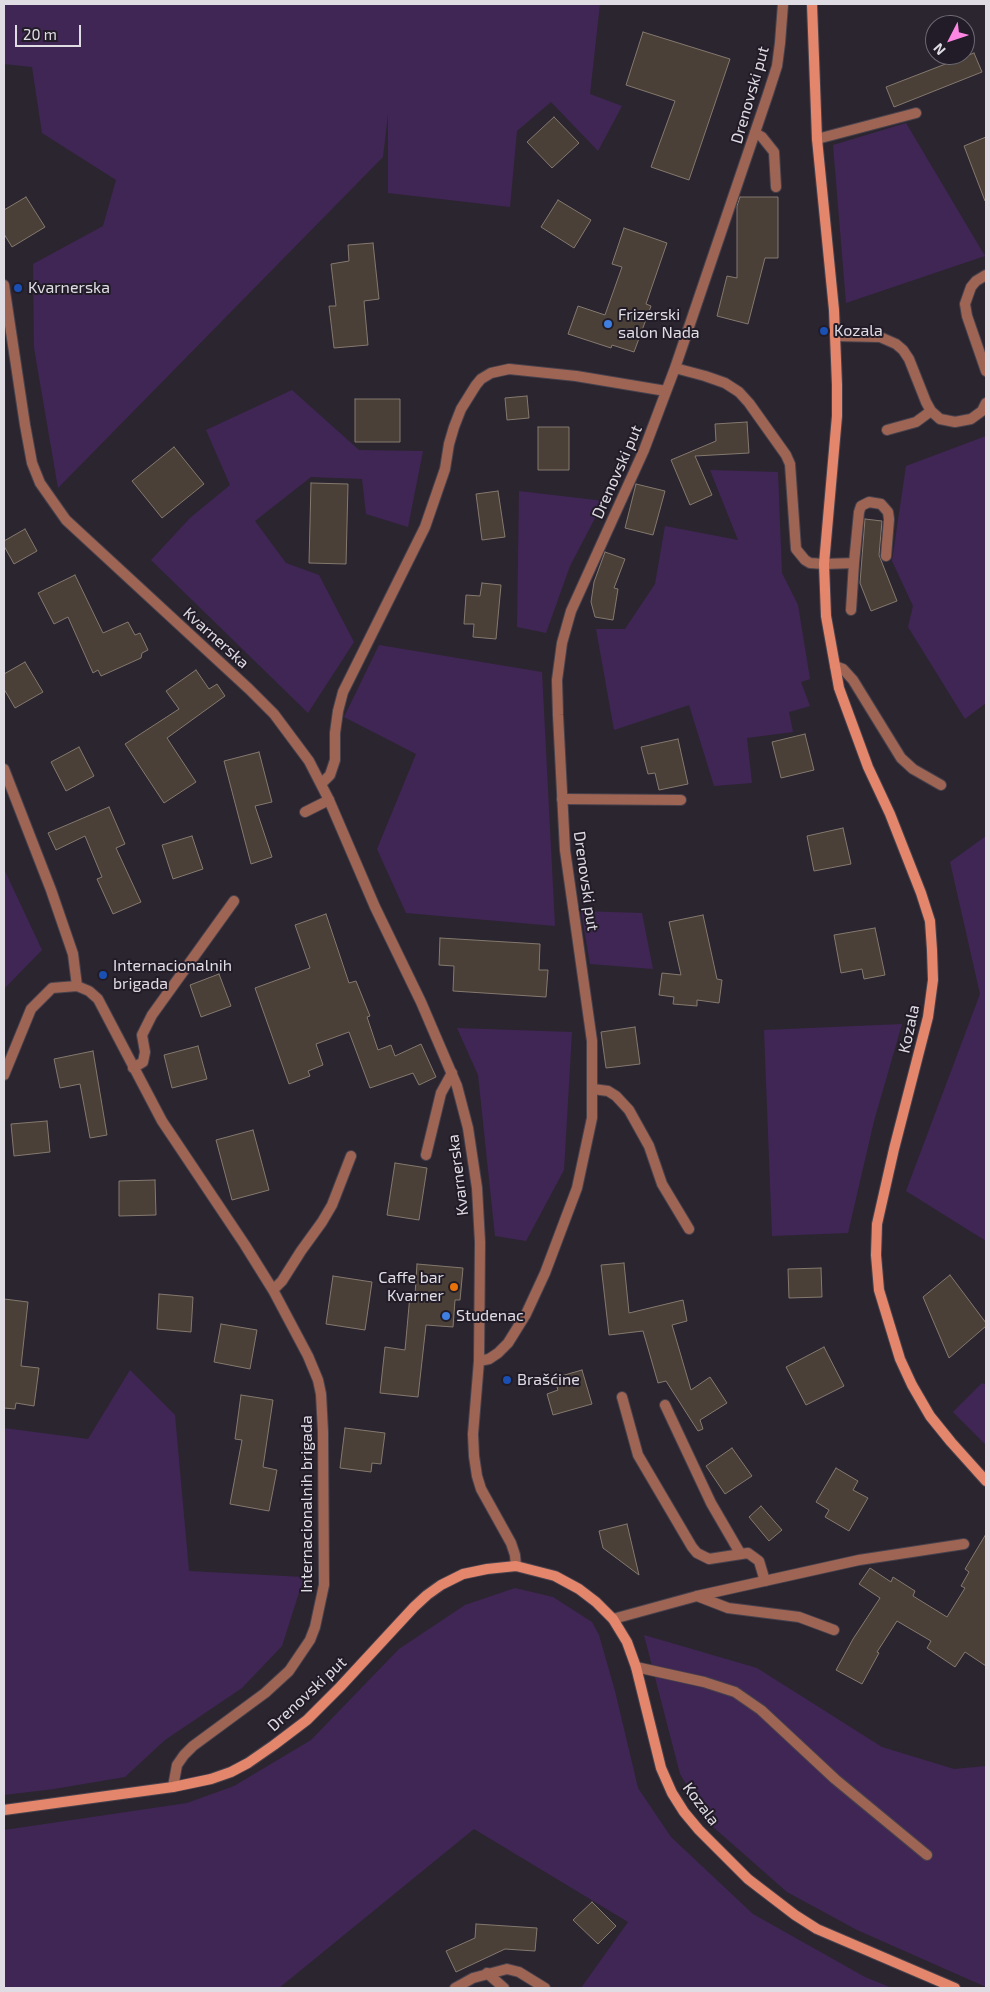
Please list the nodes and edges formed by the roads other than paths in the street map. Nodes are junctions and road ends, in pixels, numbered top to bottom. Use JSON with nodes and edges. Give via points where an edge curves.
{"nodes":[{"id":1,"x":783,"y":4,"type":"edge"},
{"id":2,"x":812,"y":4,"type":"edge"},
{"id":3,"x":916,"y":113,"type":"dead end"},
{"id":4,"x":755,"y":133,"type":"junction"},
{"id":5,"x":817,"y":139,"type":"junction"},
{"id":6,"x":776,"y":187,"type":"dead end"},
{"id":7,"x":986,"y":275,"type":"edge"},
{"id":8,"x":4,"y":285,"type":"edge"},
{"id":9,"x":836,"y":336,"type":"junction"},
{"id":10,"x":676,"y":368,"type":"junction"},
{"id":11,"x":986,"y":371,"type":"edge"},
{"id":12,"x":666,"y":391,"type":"junction"},
{"id":13,"x":986,"y":403,"type":"edge"},
{"id":14,"x":931,"y":411,"type":"junction"},
{"id":15,"x":887,"y":430,"type":"dead end"},
{"id":16,"x":886,"y":556,"type":"dead end"},
{"id":17,"x":854,"y":563,"type":"junction"},
{"id":18,"x":824,"y":564,"type":"junction"},
{"id":19,"x":851,"y":610,"type":"dead end"},
{"id":20,"x":835,"y":666,"type":"junction"},
{"id":21,"x":4,"y":769,"type":"edge"},
{"id":22,"x":321,"y":784,"type":"junction"},
{"id":23,"x":942,"y":785,"type":"dead end"},
{"id":24,"x":562,"y":799,"type":"junction"},
{"id":25,"x":329,"y":800,"type":"junction"},
{"id":26,"x":681,"y":800,"type":"dead end"},
{"id":27,"x":305,"y":812,"type":"dead end"},
{"id":28,"x":234,"y":901,"type":"dead end"},
{"id":29,"x":77,"y":986,"type":"junction"},
{"id":30,"x":133,"y":1068,"type":"junction"},
{"id":31,"x":452,"y":1073,"type":"junction"},
{"id":32,"x":4,"y":1075,"type":"edge"},
{"id":33,"x":593,"y":1089,"type":"junction"},
{"id":34,"x":426,"y":1155,"type":"dead end"},
{"id":35,"x":351,"y":1156,"type":"dead end"},
{"id":36,"x":689,"y":1230,"type":"dead end"},
{"id":37,"x":273,"y":1290,"type":"junction"},
{"id":38,"x":479,"y":1361,"type":"junction"},
{"id":39,"x":622,"y":1397,"type":"dead end"},
{"id":40,"x":665,"y":1404,"type":"dead end"},
{"id":41,"x":986,"y":1481,"type":"edge"},
{"id":42,"x":964,"y":1544,"type":"dead end"},
{"id":43,"x":740,"y":1553,"type":"junction"},
{"id":44,"x":516,"y":1566,"type":"junction"},
{"id":45,"x":765,"y":1581,"type":"junction"},
{"id":46,"x":697,"y":1596,"type":"junction"},
{"id":47,"x":613,"y":1619,"type":"junction"},
{"id":48,"x":834,"y":1630,"type":"dead end"},
{"id":49,"x":636,"y":1667,"type":"junction"},
{"id":50,"x":173,"y":1787,"type":"junction"},
{"id":51,"x":4,"y":1810,"type":"edge"},
{"id":52,"x":927,"y":1855,"type":"dead end"},
{"id":53,"x":487,"y":1973,"type":"junction"},
{"id":54,"x":455,"y":1988,"type":"edge"},
{"id":55,"x":504,"y":1988,"type":"edge"},
{"id":56,"x":545,"y":1988,"type":"edge"},
{"id":57,"x":955,"y":1988,"type":"edge"}],
"edges":[{"from":1,"to":4,"type":"street","name":"Drenovski put","via":[[777,66]]},
{"from":2,"to":5,"type":"main road","name":"Kozala"},
{"from":3,"to":5,"type":"street"},
{"from":4,"to":6,"type":"street","via":[[774,152]]},
{"from":4,"to":10,"type":"street","name":"Drenovski put"},
{"from":5,"to":9,"type":"main road","name":"Kozala"},
{"from":7,"to":11,"type":"street","via":[[971,287],[965,304]]},
{"from":8,"to":22,"type":"street","name":"Kvarnerska","via":[[32,463],[40,484],[66,520],[274,714],[309,761]]},
{"from":9,"to":14,"type":"street","via":[[880,337],[896,344],[909,359]]},
{"from":9,"to":18,"type":"main road","name":"Kozala","via":[[837,416]]},
{"from":10,"to":12,"type":"street","name":"Drenovski put"},
{"from":10,"to":18,"type":"street","via":[[725,383],[750,403],[790,464],[796,549],[804,560]]},
{"from":12,"to":22,"type":"street","via":[[509,369],[481,379],[454,428],[445,469],[425,527],[343,692],[337,718],[335,760],[330,775]]},
{"from":12,"to":24,"type":"street","name":"Drenovski put","via":[[644,450],[572,611],[562,643],[557,680]]},
{"from":13,"to":14,"type":"street","via":[[971,419],[962,422],[940,419]]},
{"from":14,"to":15,"type":"street","via":[[916,422]]},
{"from":16,"to":17,"type":"street","via":[[888,512],[881,504],[869,502],[859,512]]},
{"from":17,"to":18,"type":"street"},
{"from":17,"to":19,"type":"street"},
{"from":18,"to":20,"type":"main road","name":"Kozala","via":[[826,616]]},
{"from":20,"to":23,"type":"street","via":[[853,680],[901,758],[913,769]]},
{"from":20,"to":41,"type":"main road","name":"Kozala","via":[[868,767],[890,814],[930,921],[933,980],[928,1017],[877,1224],[879,1290],[900,1359],[912,1385],[935,1422]]},
{"from":21,"to":29,"type":"street","via":[[73,954]]},
{"from":22,"to":25,"type":"street","name":"Kvarnerska"},
{"from":24,"to":26,"type":"street"},
{"from":24,"to":33,"type":"street","name":"Drenovski put","via":[[565,850],[592,1041]]},
{"from":25,"to":27,"type":"street"},
{"from":25,"to":31,"type":"street","name":"Kvarnerska"},
{"from":28,"to":30,"type":"street","via":[[152,1015],[142,1034],[143,1062]]},
{"from":29,"to":30,"type":"street","name":"Internacionalnih brigada","via":[[98,999]]},
{"from":29,"to":32,"type":"street","via":[[52,988],[31,1009]]},
{"from":30,"to":37,"type":"street","name":"Internacionalnih brigada","via":[[182,1152]]},
{"from":31,"to":34,"type":"street","via":[[440,1093]]},
{"from":31,"to":38,"type":"street","name":"Kvarnerska","via":[[468,1128],[477,1188]]},
{"from":33,"to":36,"type":"street","via":[[616,1096],[629,1110],[649,1146],[662,1184]]},
{"from":33,"to":38,"type":"street","name":"Drenovski put","via":[[592,1118],[577,1188],[545,1273],[508,1343],[494,1356]]},
{"from":35,"to":37,"type":"street","via":[[332,1205]]},
{"from":37,"to":50,"type":"street","name":"Internacionalnih brigada","via":[[308,1356],[321,1394],[322,1600],[310,1640],[289,1671],[193,1746],[178,1766]]},
{"from":38,"to":44,"type":"street","name":"Kvarnerska","via":[[473,1434],[477,1476],[510,1543]]},
{"from":39,"to":43,"type":"street","via":[[638,1455],[692,1547],[709,1559]]},
{"from":40,"to":43,"type":"street","via":[[711,1503]]},
{"from":42,"to":45,"type":"street","via":[[858,1560]]},
{"from":43,"to":45,"type":"street","via":[[754,1556]]},
{"from":44,"to":47,"type":"main road","name":"Kozala","via":[[556,1576],[579,1589]]},
{"from":44,"to":50,"type":"main road","name":"Drenovski put","via":[[464,1574],[441,1586],[414,1607],[340,1687],[292,1732],[231,1772]]},
{"from":45,"to":46,"type":"street"},
{"from":46,"to":47,"type":"street"},
{"from":46,"to":48,"type":"street","via":[[728,1608],[799,1617]]},
{"from":47,"to":49,"type":"main road","name":"Kozala","via":[[627,1642]]},
{"from":49,"to":52,"type":"street","via":[[735,1692],[761,1710],[835,1780]]},
{"from":49,"to":57,"type":"main road","name":"Kozala","via":[[661,1768],[672,1793],[684,1812],[721,1853],[774,1900],[817,1929]]},
{"from":50,"to":51,"type":"main road","name":"Drenovski put"},
{"from":53,"to":54,"type":"street"},
{"from":53,"to":55,"type":"street"},
{"from":53,"to":56,"type":"street","via":[[507,1969],[519,1972]]}]}
